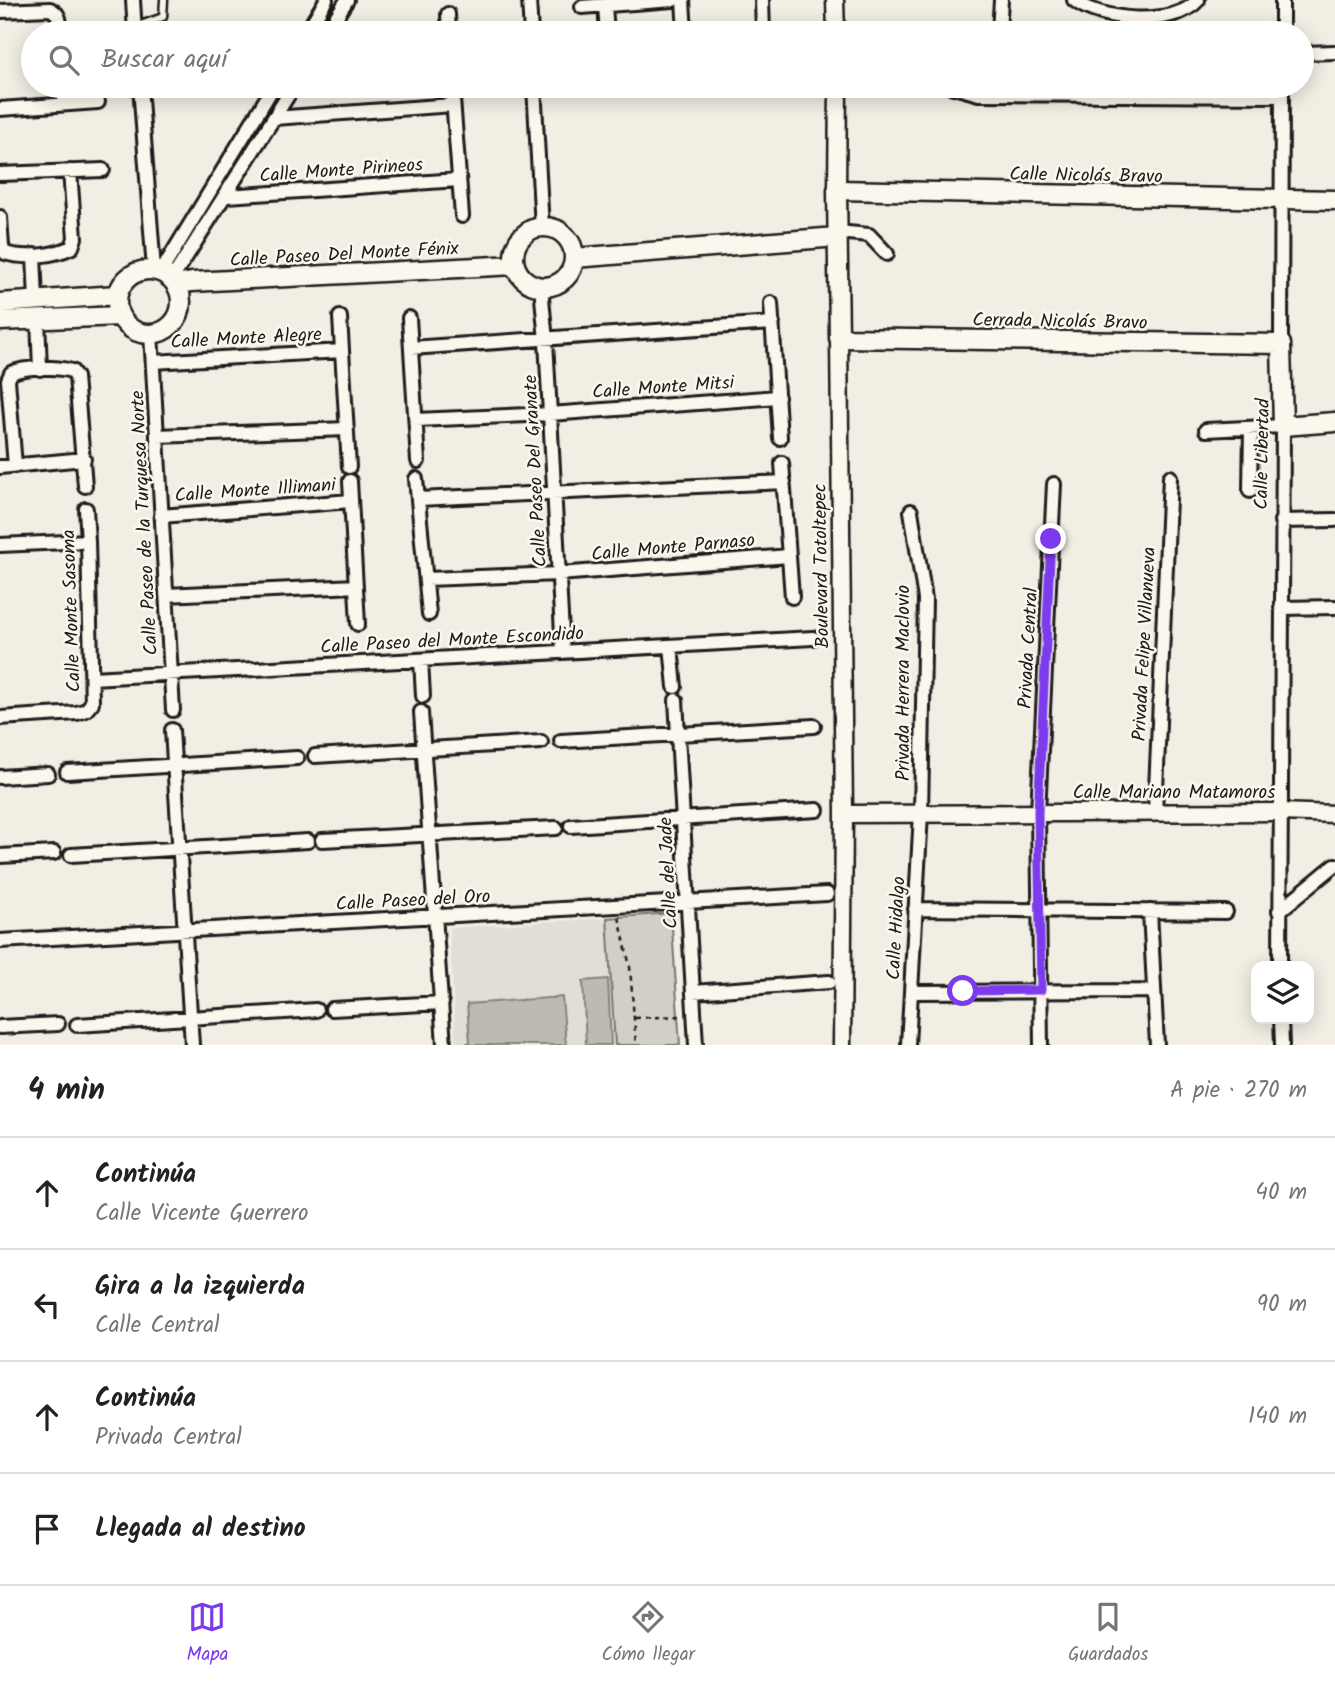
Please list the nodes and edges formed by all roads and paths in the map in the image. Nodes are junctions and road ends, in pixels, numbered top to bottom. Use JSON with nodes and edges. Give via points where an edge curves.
{"nodes":[{"id":1,"x":133,"y":0,"type":"edge"},
{"id":2,"x":163,"y":0,"type":"edge"},
{"id":3,"x":326,"y":0,"type":"edge"},
{"id":4,"x":347,"y":0,"type":"edge"},
{"id":5,"x":529,"y":0,"type":"edge"},
{"id":6,"x":673,"y":0,"type":"edge"},
{"id":7,"x":683,"y":0,"type":"edge"},
{"id":8,"x":762,"y":0,"type":"edge"},
{"id":9,"x":835,"y":0,"type":"edge"},
{"id":10,"x":1001,"y":0,"type":"edge"},
{"id":11,"x":1074,"y":0,"type":"edge"},
{"id":12,"x":1198,"y":0,"type":"edge"},
{"id":13,"x":1282,"y":0,"type":"edge"},
{"id":14,"x":35,"y":5,"type":"edge"},
{"id":15,"x":605,"y":6,"type":"junction"},
{"id":16,"x":582,"y":7,"type":"dead end"},
{"id":17,"x":0,"y":11,"type":"edge"},
{"id":18,"x":448,"y":14,"type":"dead end"},
{"id":19,"x":58,"y":21,"type":"edge"},
{"id":20,"x":134,"y":21,"type":"edge"},
{"id":21,"x":159,"y":21,"type":"edge"},
{"id":22,"x":313,"y":21,"type":"edge"},
{"id":23,"x":334,"y":21,"type":"edge"},
{"id":24,"x":448,"y":21,"type":"edge"},
{"id":25,"x":530,"y":21,"type":"edge"},
{"id":26,"x":606,"y":21,"type":"edge"},
{"id":27,"x":684,"y":21,"type":"edge"},
{"id":28,"x":763,"y":21,"type":"edge"},
{"id":29,"x":836,"y":21,"type":"edge"},
{"id":30,"x":1000,"y":21,"type":"edge"},
{"id":31,"x":1282,"y":21,"type":"edge"},
{"id":32,"x":1335,"y":52,"type":"edge"},
{"id":33,"x":1314,"y":53,"type":"edge"},
{"id":34,"x":65,"y":98,"type":"edge"},
{"id":35,"x":142,"y":98,"type":"edge"},
{"id":36,"x":267,"y":98,"type":"edge"},
{"id":37,"x":286,"y":98,"type":"edge"},
{"id":38,"x":453,"y":98,"type":"edge"},
{"id":39,"x":535,"y":98,"type":"edge"},
{"id":40,"x":838,"y":98,"type":"edge"},
{"id":41,"x":1282,"y":98,"type":"edge"},
{"id":42,"x":98,"y":102,"type":"dead end"},
{"id":43,"x":65,"y":104,"type":"junction"},
{"id":44,"x":453,"y":105,"type":"junction"},
{"id":45,"x":0,"y":109,"type":"edge"},
{"id":46,"x":274,"y":118,"type":"junction"},
{"id":47,"x":103,"y":170,"type":"dead end"},
{"id":48,"x":70,"y":171,"type":"junction"},
{"id":49,"x":0,"y":174,"type":"edge"},
{"id":50,"x":458,"y":180,"type":"junction"},
{"id":51,"x":837,"y":190,"type":"junction"},
{"id":52,"x":227,"y":196,"type":"junction"},
{"id":53,"x":1282,"y":200,"type":"junction"},
{"id":54,"x":1335,"y":201,"type":"edge"},
{"id":55,"x":462,"y":216,"type":"dead end"},
{"id":56,"x":0,"y":217,"type":"edge"},
{"id":57,"x":542,"y":228,"type":"junction"},
{"id":58,"x":837,"y":235,"type":"junction"},
{"id":59,"x":887,"y":254,"type":"dead end"},
{"id":60,"x":34,"y":255,"type":"junction"},
{"id":61,"x":574,"y":258,"type":"junction"},
{"id":62,"x":515,"y":265,"type":"junction"},
{"id":63,"x":166,"y":277,"type":"junction"},
{"id":64,"x":541,"y":287,"type":"junction"},
{"id":65,"x":117,"y":295,"type":"junction"},
{"id":66,"x":36,"y":301,"type":"junction"},
{"id":67,"x":0,"y":303,"type":"edge"},
{"id":68,"x":771,"y":303,"type":"dead end"},
{"id":69,"x":120,"y":316,"type":"junction"},
{"id":70,"x":340,"y":317,"type":"dead end"},
{"id":71,"x":409,"y":318,"type":"dead end"},
{"id":72,"x":38,"y":319,"type":"junction"},
{"id":73,"x":0,"y":321,"type":"edge"},
{"id":74,"x":773,"y":323,"type":"junction"},
{"id":75,"x":151,"y":334,"type":"junction"},
{"id":76,"x":839,"y":338,"type":"junction"},
{"id":77,"x":547,"y":341,"type":"junction"},
{"id":78,"x":1282,"y":344,"type":"junction"},
{"id":79,"x":411,"y":348,"type":"junction"},
{"id":80,"x":342,"y":351,"type":"junction"},
{"id":81,"x":153,"y":362,"type":"junction"},
{"id":82,"x":40,"y":369,"type":"junction"},
{"id":83,"x":778,"y":397,"type":"junction"},
{"id":84,"x":550,"y":414,"type":"junction"},
{"id":85,"x":415,"y":420,"type":"junction"},
{"id":86,"x":1335,"y":422,"type":"edge"},
{"id":87,"x":1283,"y":426,"type":"junction"},
{"id":88,"x":1251,"y":428,"type":"junction"},
{"id":89,"x":346,"y":429,"type":"junction"},
{"id":90,"x":1206,"y":430,"type":"dead end"},
{"id":91,"x":157,"y":436,"type":"junction"},
{"id":92,"x":780,"y":438,"type":"dead end"},
{"id":93,"x":84,"y":459,"type":"junction"},
{"id":94,"x":418,"y":461,"type":"dead end"},
{"id":95,"x":782,"y":463,"type":"dead end"},
{"id":96,"x":15,"y":466,"type":"junction"},
{"id":97,"x":0,"y":467,"type":"edge"},
{"id":98,"x":349,"y":467,"type":"dead end"},
{"id":99,"x":1170,"y":477,"type":"dead end"},
{"id":100,"x":416,"y":479,"type":"dead end"},
{"id":101,"x":350,"y":481,"type":"dead end"},
{"id":102,"x":784,"y":482,"type":"junction"},
{"id":103,"x":1054,"y":484,"type":"dead end"},
{"id":104,"x":85,"y":486,"type":"dead end"},
{"id":105,"x":1250,"y":491,"type":"dead end"},
{"id":106,"x":555,"y":494,"type":"junction"},
{"id":107,"x":418,"y":499,"type":"junction"},
{"id":108,"x":351,"y":501,"type":"junction"},
{"id":109,"x":86,"y":509,"type":"dead end"},
{"id":110,"x":911,"y":511,"type":"dead end"},
{"id":111,"x":161,"y":516,"type":"junction"},
{"id":112,"x":1335,"y":520,"type":"edge"},
{"id":113,"x":1281,"y":521,"type":"junction"},
{"id":114,"x":88,"y":541,"type":"junction"},
{"id":115,"x":0,"y":545,"type":"edge"},
{"id":116,"x":789,"y":556,"type":"junction"},
{"id":117,"x":559,"y":574,"type":"junction"},
{"id":118,"x":426,"y":579,"type":"junction"},
{"id":119,"x":356,"y":586,"type":"junction"},
{"id":120,"x":166,"y":595,"type":"junction"},
{"id":121,"x":792,"y":597,"type":"dead end"},
{"id":122,"x":1335,"y":607,"type":"edge"},
{"id":123,"x":1281,"y":608,"type":"junction"},
{"id":124,"x":429,"y":614,"type":"dead end"},
{"id":125,"x":358,"y":624,"type":"dead end"},
{"id":126,"x":813,"y":638,"type":"dead end"},
{"id":127,"x":671,"y":646,"type":"junction"},
{"id":128,"x":564,"y":652,"type":"junction"},
{"id":129,"x":421,"y":660,"type":"junction"},
{"id":130,"x":170,"y":673,"type":"junction"},
{"id":131,"x":92,"y":678,"type":"junction"},
{"id":132,"x":423,"y":696,"type":"dead end"},
{"id":133,"x":173,"y":710,"type":"dead end"},
{"id":134,"x":421,"y":712,"type":"dead end"},
{"id":135,"x":0,"y":718,"type":"edge"},
{"id":136,"x":814,"y":726,"type":"dead end"},
{"id":137,"x":172,"y":730,"type":"dead end"},
{"id":138,"x":678,"y":735,"type":"junction"},
{"id":139,"x":561,"y":741,"type":"dead end"},
{"id":140,"x":541,"y":742,"type":"dead end"},
{"id":141,"x":424,"y":749,"type":"junction"},
{"id":142,"x":315,"y":755,"type":"dead end"},
{"id":143,"x":298,"y":758,"type":"dead end"},
{"id":144,"x":174,"y":764,"type":"junction"},
{"id":145,"x":66,"y":772,"type":"dead end"},
{"id":146,"x":48,"y":774,"type":"dead end"},
{"id":147,"x":0,"y":777,"type":"edge"},
{"id":148,"x":817,"y":810,"type":"dead end"},
{"id":149,"x":1155,"y":812,"type":"junction"},
{"id":150,"x":1280,"y":812,"type":"junction"},
{"id":151,"x":1038,"y":813,"type":"junction"},
{"id":152,"x":844,"y":814,"type":"junction"},
{"id":153,"x":921,"y":814,"type":"junction"},
{"id":154,"x":1335,"y":814,"type":"edge"},
{"id":155,"x":683,"y":820,"type":"junction"},
{"id":156,"x":571,"y":826,"type":"dead end"},
{"id":157,"x":556,"y":828,"type":"dead end"},
{"id":158,"x":431,"y":834,"type":"junction"},
{"id":159,"x":322,"y":840,"type":"dead end"},
{"id":160,"x":308,"y":841,"type":"dead end"},
{"id":161,"x":179,"y":850,"type":"junction"},
{"id":162,"x":54,"y":853,"type":"dead end"},
{"id":163,"x":71,"y":855,"type":"dead end"},
{"id":164,"x":0,"y":856,"type":"edge"},
{"id":165,"x":1335,"y":865,"type":"edge"},
{"id":166,"x":827,"y":894,"type":"dead end"},
{"id":167,"x":688,"y":902,"type":"junction"},
{"id":168,"x":618,"y":907,"type":"junction"},
{"id":169,"x":915,"y":909,"type":"junction"},
{"id":170,"x":1039,"y":909,"type":"junction"},
{"id":171,"x":1150,"y":911,"type":"junction"},
{"id":172,"x":1279,"y":911,"type":"junction"},
{"id":173,"x":1226,"y":912,"type":"dead end"},
{"id":174,"x":437,"y":917,"type":"junction"},
{"id":175,"x":184,"y":931,"type":"junction"},
{"id":176,"x":0,"y":942,"type":"edge"},
{"id":177,"x":1280,"y":961,"type":"edge"},
{"id":178,"x":829,"y":982,"type":"dead end"},
{"id":179,"x":1041,"y":990,"type":"junction"},
{"id":180,"x":1154,"y":991,"type":"junction"},
{"id":181,"x":694,"y":992,"type":"junction"},
{"id":182,"x":911,"y":992,"type":"junction"},
{"id":183,"x":442,"y":1003,"type":"junction"},
{"id":184,"x":332,"y":1009,"type":"dead end"},
{"id":185,"x":316,"y":1010,"type":"dead end"},
{"id":186,"x":695,"y":1016,"type":"junction"},
{"id":187,"x":190,"y":1018,"type":"junction"},
{"id":188,"x":634,"y":1018,"type":"junction"},
{"id":189,"x":58,"y":1024,"type":"dead end"},
{"id":190,"x":1281,"y":1024,"type":"edge"},
{"id":191,"x":77,"y":1025,"type":"dead end"},
{"id":192,"x":0,"y":1027,"type":"edge"},
{"id":193,"x":192,"y":1045,"type":"edge"},
{"id":194,"x":444,"y":1045,"type":"edge"},
{"id":195,"x":636,"y":1045,"type":"edge"},
{"id":196,"x":696,"y":1045,"type":"edge"},
{"id":197,"x":842,"y":1045,"type":"edge"},
{"id":198,"x":908,"y":1045,"type":"edge"},
{"id":199,"x":1041,"y":1045,"type":"edge"},
{"id":200,"x":1157,"y":1045,"type":"edge"},
{"id":201,"x":1282,"y":1045,"type":"edge"}],
"edges":[{"from":1,"to":20,"type":"street"},
{"from":2,"to":21,"type":"lane"},
{"from":3,"to":22,"type":"street"},
{"from":4,"to":23,"type":"street"},
{"from":5,"to":25,"type":"street"},
{"from":6,"to":15,"type":"street"},
{"from":7,"to":27,"type":"street"},
{"from":8,"to":28,"type":"street"},
{"from":9,"to":29,"type":"street"},
{"from":10,"to":30,"type":"street"},
{"from":11,"to":12,"type":"street","via":[[1092,10],[1138,19],[1181,12]]},
{"from":13,"to":31,"type":"street"},
{"from":14,"to":17,"type":"street"},
{"from":14,"to":19,"type":"street","via":[[57,12]]},
{"from":15,"to":16,"type":"street"},
{"from":15,"to":26,"type":"street"},
{"from":18,"to":24,"type":"street"},
{"from":32,"to":33,"type":"street"},
{"from":34,"to":43,"type":"street"},
{"from":35,"to":63,"type":"street"},
{"from":36,"to":63,"type":"street"},
{"from":37,"to":46,"type":"street"},
{"from":38,"to":44,"type":"street"},
{"from":39,"to":57,"type":"street"},
{"from":40,"to":51,"type":"street","name":"Boulevard Totoltepec"},
{"from":41,"to":53,"type":"street","name":"Calle Libertad"},
{"from":42,"to":43,"type":"street"},
{"from":43,"to":45,"type":"street"},
{"from":44,"to":46,"type":"street"},
{"from":44,"to":50,"type":"street"},
{"from":46,"to":52,"type":"street"},
{"from":47,"to":48,"type":"street"},
{"from":48,"to":49,"type":"street"},
{"from":48,"to":60,"type":"street","via":[[72,247]]},
{"from":50,"to":52,"type":"street","name":"Calle Monte Pirineos"},
{"from":50,"to":55,"type":"street"},
{"from":51,"to":53,"type":"main road","name":"Calle Nicolás Bravo"},
{"from":51,"to":58,"type":"main road","name":"Boulevard Totoltepec"},
{"from":52,"to":63,"type":"street"},
{"from":53,"to":54,"type":"main road","name":"Calle Nicolás Bravo"},
{"from":53,"to":78,"type":"street","name":"Calle Libertad"},
{"from":56,"to":60,"type":"street","via":[[5,253]]},
{"from":57,"to":61,"type":"main road","via":[[568,240]]},
{"from":57,"to":62,"type":"main road","via":[[520,240]]},
{"from":58,"to":59,"type":"street","via":[[869,235]]},
{"from":58,"to":61,"type":"main road"},
{"from":58,"to":76,"type":"main road","name":"Boulevard Totoltepec"},
{"from":60,"to":66,"type":"street"},
{"from":61,"to":64,"type":"main road","via":[[567,276]]},
{"from":62,"to":63,"type":"main road","name":"Calle Paseo Del Monte Fénix","via":[[192,282]]},
{"from":62,"to":64,"type":"main road","via":[[524,280]]},
{"from":63,"to":65,"type":"main road","via":[[135,273]]},
{"from":63,"to":75,"type":"main road","via":[[180,295],[178,315],[164,331]]},
{"from":64,"to":77,"type":"street","name":"Calle Paseo Del Granate"},
{"from":65,"to":66,"type":"main road"},
{"from":65,"to":69,"type":"main road"},
{"from":66,"to":67,"type":"main road"},
{"from":68,"to":74,"type":"street"},
{"from":69,"to":72,"type":"main road"},
{"from":69,"to":75,"type":"main road","via":[[134,331]]},
{"from":70,"to":80,"type":"street"},
{"from":71,"to":79,"type":"street"},
{"from":72,"to":73,"type":"main road"},
{"from":72,"to":82,"type":"street"},
{"from":74,"to":77,"type":"street"},
{"from":74,"to":83,"type":"street"},
{"from":75,"to":81,"type":"street","name":"Calle Paseo de la Turquesa Norte"},
{"from":76,"to":78,"type":"main road","name":"Cerrada Nicolás Bravo"},
{"from":76,"to":152,"type":"street","name":"Boulevard Totoltepec"},
{"from":77,"to":79,"type":"street"},
{"from":77,"to":84,"type":"street","name":"Calle Paseo Del Granate"},
{"from":78,"to":87,"type":"main road","name":"Calle Libertad"},
{"from":79,"to":85,"type":"street"},
{"from":80,"to":81,"type":"street","name":"Calle Monte Alegre"},
{"from":80,"to":89,"type":"street"},
{"from":81,"to":91,"type":"street","name":"Calle Paseo de la Turquesa Norte"},
{"from":82,"to":93,"type":"street","via":[[64,369],[76,377]]},
{"from":82,"to":96,"type":"street","via":[[16,371],[8,380]]},
{"from":83,"to":84,"type":"street","name":"Calle Monte Mitsi"},
{"from":83,"to":92,"type":"street"},
{"from":84,"to":85,"type":"street","name":"Calle Monte Mitsi"},
{"from":84,"to":106,"type":"street","name":"Calle Paseo Del Granate"},
{"from":85,"to":94,"type":"street"},
{"from":86,"to":87,"type":"main road"},
{"from":87,"to":88,"type":"street"},
{"from":87,"to":113,"type":"street","name":"Calle Libertad"},
{"from":88,"to":90,"type":"street"},
{"from":88,"to":105,"type":"street"},
{"from":89,"to":91,"type":"street"},
{"from":89,"to":98,"type":"street"},
{"from":91,"to":111,"type":"street","name":"Calle Paseo de la Turquesa Norte"},
{"from":93,"to":96,"type":"street"},
{"from":93,"to":104,"type":"street"},
{"from":95,"to":102,"type":"street"},
{"from":96,"to":97,"type":"street"},
{"from":99,"to":149,"type":"street","name":"Privada Felipe Villanueva"},
{"from":100,"to":107,"type":"street"},
{"from":101,"to":108,"type":"street"},
{"from":102,"to":106,"type":"street"},
{"from":102,"to":116,"type":"street"},
{"from":103,"to":151,"type":"street","name":"Privada Central"},
{"from":106,"to":107,"type":"street"},
{"from":106,"to":117,"type":"street","name":"Calle Paseo Del Granate"},
{"from":107,"to":118,"type":"street"},
{"from":108,"to":111,"type":"street","name":"Calle Monte Illimani"},
{"from":108,"to":119,"type":"street"},
{"from":109,"to":114,"type":"street","name":"Calle Monte Sasoma"},
{"from":110,"to":153,"type":"street","name":"Privada Herrera Maclovio","via":[[925,599]]},
{"from":111,"to":120,"type":"street","name":"Calle Paseo de la Turquesa Norte"},
{"from":112,"to":113,"type":"street"},
{"from":113,"to":123,"type":"street","name":"Calle Libertad"},
{"from":114,"to":115,"type":"street"},
{"from":114,"to":131,"type":"street","name":"Calle Monte Sasoma"},
{"from":116,"to":117,"type":"street","name":"Calle Monte Parnaso"},
{"from":116,"to":121,"type":"street"},
{"from":117,"to":118,"type":"street","name":"Calle Monte Parnaso"},
{"from":117,"to":128,"type":"street","name":"Calle Paseo Del Granate"},
{"from":118,"to":124,"type":"street"},
{"from":119,"to":120,"type":"street"},
{"from":119,"to":125,"type":"street"},
{"from":120,"to":130,"type":"street","name":"Calle Paseo de la Turquesa Norte"},
{"from":122,"to":123,"type":"street"},
{"from":123,"to":150,"type":"street","name":"Calle Libertad"},
{"from":126,"to":127,"type":"street","name":"Calle Paseo del Monte Escondido"},
{"from":127,"to":128,"type":"street","name":"Calle Paseo del Monte Escondido"},
{"from":127,"to":138,"type":"street","name":"Calle del Jade"},
{"from":128,"to":129,"type":"street","name":"Calle Paseo del Monte Escondido"},
{"from":129,"to":130,"type":"street","name":"Calle Paseo del Monte Escondido"},
{"from":129,"to":132,"type":"street"},
{"from":130,"to":131,"type":"street","name":"Calle Paseo del Monte Escondido"},
{"from":130,"to":133,"type":"street","name":"Calle Paseo de la Turquesa Norte"},
{"from":131,"to":135,"type":"street","name":"Calle Monte Sasoma","via":[[92,703],[86,710]]},
{"from":134,"to":141,"type":"street"},
{"from":136,"to":138,"type":"street"},
{"from":137,"to":144,"type":"street"},
{"from":138,"to":139,"type":"street"},
{"from":138,"to":155,"type":"street","name":"Calle del Jade"},
{"from":140,"to":141,"type":"street"},
{"from":141,"to":142,"type":"street"},
{"from":141,"to":158,"type":"street"},
{"from":143,"to":144,"type":"street"},
{"from":144,"to":145,"type":"street"},
{"from":144,"to":161,"type":"street"},
{"from":146,"to":147,"type":"street"},
{"from":148,"to":155,"type":"street"},
{"from":149,"to":150,"type":"street","name":"Calle Mariano Matamoros"},
{"from":149,"to":151,"type":"street","name":"Calle Mariano Matamoros"},
{"from":150,"to":154,"type":"street","name":"Calle Mariano Matamoros"},
{"from":150,"to":172,"type":"street","name":"Calle Libertad"},
{"from":151,"to":153,"type":"street","name":"Calle Mariano Matamoros"},
{"from":151,"to":170,"type":"street","name":"Privada Central"},
{"from":152,"to":153,"type":"street","name":"Calle Mariano Matamoros"},
{"from":152,"to":197,"type":"street","name":"Boulevard Totoltepec"},
{"from":153,"to":169,"type":"street","name":"Calle Hidalgo"},
{"from":155,"to":156,"type":"street"},
{"from":155,"to":167,"type":"street","name":"Calle del Jade"},
{"from":157,"to":158,"type":"street"},
{"from":158,"to":159,"type":"street"},
{"from":158,"to":174,"type":"street"},
{"from":160,"to":161,"type":"street"},
{"from":161,"to":163,"type":"street"},
{"from":161,"to":175,"type":"street"},
{"from":162,"to":164,"type":"street"},
{"from":165,"to":172,"type":"street"},
{"from":166,"to":167,"type":"street","name":"Calle Paseo del Oro"},
{"from":167,"to":168,"type":"street","name":"Calle Paseo del Oro"},
{"from":167,"to":181,"type":"street","name":"Calle del Jade"},
{"from":168,"to":174,"type":"street","name":"Calle Paseo del Oro"},
{"from":168,"to":188,"type":"path"},
{"from":169,"to":170,"type":"street"},
{"from":169,"to":182,"type":"street","name":"Calle Hidalgo"},
{"from":170,"to":171,"type":"street"},
{"from":170,"to":179,"type":"street","name":"Privada Central"},
{"from":171,"to":173,"type":"street"},
{"from":171,"to":180,"type":"street"},
{"from":172,"to":177,"type":"street","name":"Calle Libertad"},
{"from":174,"to":175,"type":"street","name":"Calle Paseo del Oro"},
{"from":174,"to":183,"type":"street"},
{"from":175,"to":176,"type":"street","name":"Calle Paseo del Oro"},
{"from":175,"to":187,"type":"street"},
{"from":178,"to":181,"type":"street"},
{"from":179,"to":180,"type":"street"},
{"from":179,"to":182,"type":"street"},
{"from":179,"to":199,"type":"street","name":"Privada Central"},
{"from":180,"to":200,"type":"street"},
{"from":181,"to":186,"type":"street","name":"Calle del Jade"},
{"from":182,"to":198,"type":"street","name":"Calle Hidalgo"},
{"from":183,"to":184,"type":"street"},
{"from":183,"to":194,"type":"street"},
{"from":185,"to":187,"type":"street"},
{"from":186,"to":188,"type":"path"},
{"from":186,"to":196,"type":"street","name":"Calle del Jade"},
{"from":187,"to":191,"type":"street"},
{"from":187,"to":193,"type":"street"},
{"from":188,"to":195,"type":"path"},
{"from":189,"to":192,"type":"street"},
{"from":190,"to":201,"type":"street"}]}
